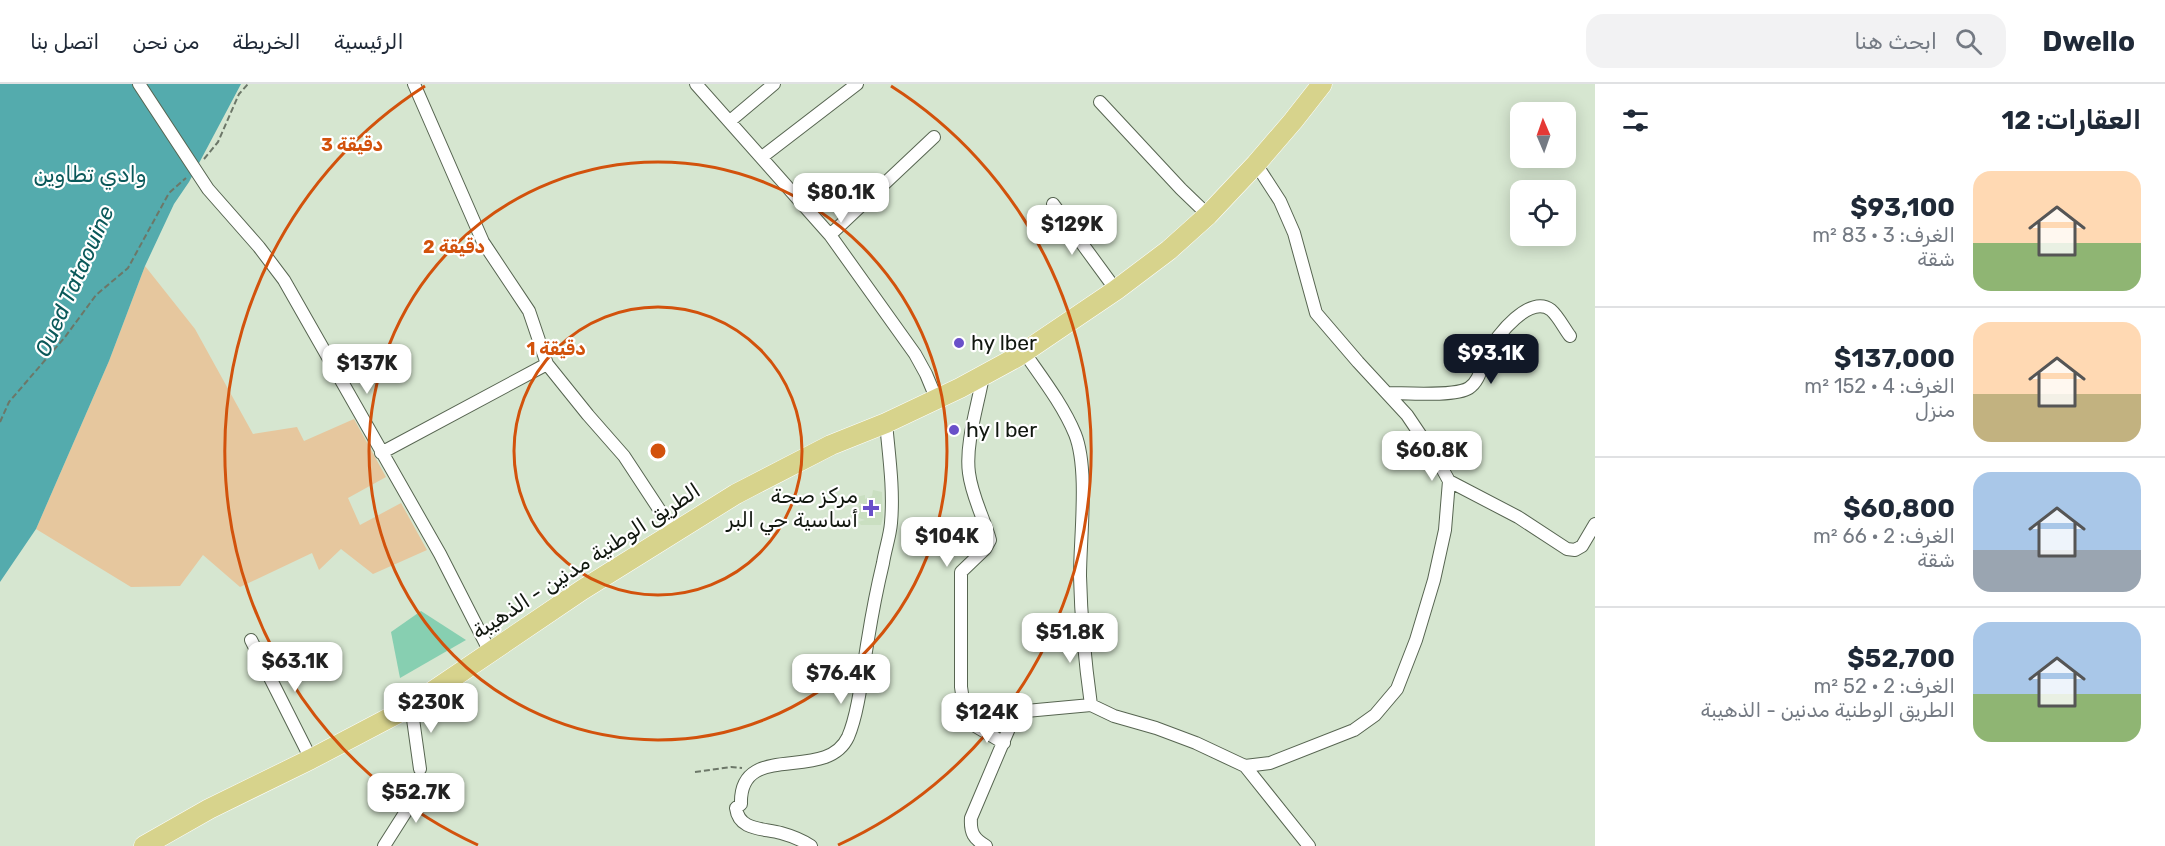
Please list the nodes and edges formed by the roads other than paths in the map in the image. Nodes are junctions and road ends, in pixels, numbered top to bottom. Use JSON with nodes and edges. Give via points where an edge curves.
{"nodes":[{"id":1,"x":139,"y":84,"type":"edge"},
{"id":2,"x":414,"y":84,"type":"edge"},
{"id":3,"x":696,"y":84,"type":"edge"},
{"id":4,"x":774,"y":84,"type":"edge"},
{"id":5,"x":857,"y":84,"type":"edge"},
{"id":6,"x":1322,"y":84,"type":"edge"},
{"id":7,"x":1100,"y":102,"type":"dead end"},
{"id":8,"x":730,"y":121,"type":"junction"},
{"id":9,"x":934,"y":137,"type":"dead end"},
{"id":10,"x":762,"y":157,"type":"junction"},
{"id":11,"x":1256,"y":164,"type":"junction"},
{"id":12,"x":1053,"y":204,"type":"dead end"},
{"id":13,"x":1208,"y":215,"type":"junction"},
{"id":14,"x":830,"y":235,"type":"junction"},
{"id":15,"x":1116,"y":290,"type":"junction"},
{"id":16,"x":1570,"y":336,"type":"dead end"},
{"id":17,"x":1024,"y":352,"type":"junction"},
{"id":18,"x":548,"y":364,"type":"junction"},
{"id":19,"x":983,"y":376,"type":"junction"},
{"id":20,"x":1386,"y":393,"type":"junction"},
{"id":21,"x":936,"y":398,"type":"junction"},
{"id":22,"x":886,"y":423,"type":"junction"},
{"id":23,"x":381,"y":453,"type":"junction"},
{"id":24,"x":1449,"y":482,"type":"junction"},
{"id":25,"x":1595,"y":524,"type":"edge"},
{"id":26,"x":674,"y":532,"type":"junction"},
{"id":27,"x":251,"y":640,"type":"dead end"},
{"id":28,"x":490,"y":652,"type":"junction"},
{"id":29,"x":1091,"y":705,"type":"junction"},
{"id":30,"x":408,"y":708,"type":"junction"},
{"id":31,"x":1004,"y":743,"type":"junction"},
{"id":32,"x":311,"y":759,"type":"junction"},
{"id":33,"x":1245,"y":766,"type":"junction"},
{"id":34,"x":420,"y":770,"type":"dead end"},
{"id":35,"x":417,"y":785,"type":"dead end"},
{"id":36,"x":144,"y":846,"type":"edge"},
{"id":37,"x":384,"y":846,"type":"edge"},
{"id":38,"x":811,"y":846,"type":"edge"},
{"id":39,"x":986,"y":846,"type":"edge"},
{"id":40,"x":1309,"y":846,"type":"edge"}],
"edges":[{"from":1,"to":23,"type":"street","via":[[208,189],[284,280]]},
{"from":2,"to":18,"type":"street","via":[[479,234],[529,311]]},
{"from":3,"to":8,"type":"street"},
{"from":4,"to":8,"type":"street"},
{"from":5,"to":10,"type":"street"},
{"from":6,"to":11,"type":"main road","name":"الطريق الوطنية مدنين - الذهيبة"},
{"from":7,"to":13,"type":"street"},
{"from":8,"to":10,"type":"street"},
{"from":9,"to":14,"type":"street"},
{"from":10,"to":14,"type":"street"},
{"from":11,"to":13,"type":"main road","name":"الطريق الوطنية مدنين - الذهيبة"},
{"from":11,"to":20,"type":"street","via":[[1280,201],[1294,234],[1316,313]]},
{"from":12,"to":15,"type":"street"},
{"from":13,"to":15,"type":"main road","name":"الطريق الوطنية مدنين - الذهيبة"},
{"from":14,"to":21,"type":"street","via":[[915,354]]},
{"from":15,"to":17,"type":"main road","name":"الطريق الوطنية مدنين - الذهيبة"},
{"from":16,"to":20,"type":"street","via":[[1551,310],[1533,306],[1510,323],[1488,352],[1474,384],[1466,390]]},
{"from":17,"to":19,"type":"main road","name":"الطريق الوطنية مدنين - الذهيبة"},
{"from":17,"to":29,"type":"street","via":[[1057,400],[1080,450],[1080,578],[1084,660]]},
{"from":18,"to":23,"type":"street"},
{"from":18,"to":26,"type":"street","via":[[624,456]]},
{"from":19,"to":21,"type":"main road","name":"الطريق الوطنية مدنين - الذهيبة"},
{"from":19,"to":31,"type":"street","via":[[969,473],[990,540],[961,572],[961,687],[972,724]]},
{"from":20,"to":24,"type":"street","via":[[1407,415]]},
{"from":21,"to":22,"type":"main road","name":"الطريق الوطنية مدنين - الذهيبة"},
{"from":22,"to":26,"type":"main road","name":"الطريق الوطنية مدنين - الذهيبة","via":[[831,445],[736,494]]},
{"from":22,"to":38,"type":"street","via":[[891,525],[848,737],[832,755],[758,769],[743,784],[741,804],[736,808],[749,827],[791,836]]},
{"from":23,"to":28,"type":"street","via":[[440,554]]},
{"from":24,"to":25,"type":"street","via":[[1518,517],[1567,549],[1582,546]]},
{"from":24,"to":33,"type":"street","via":[[1445,530],[1434,579],[1397,689],[1375,716],[1354,730],[1270,763]]},
{"from":26,"to":28,"type":"main road","name":"الطريق الوطنية مدنين - الذهيبة"},
{"from":27,"to":32,"type":"street"},
{"from":28,"to":30,"type":"main road","name":"الطريق الوطنية مدنين - الذهيبة"},
{"from":29,"to":31,"type":"street","via":[[1019,714],[1013,719]]},
{"from":29,"to":33,"type":"street","via":[[1196,743]]},
{"from":30,"to":32,"type":"main road","name":"الطريق الوطنية مدنين - الذهيبة"},
{"from":30,"to":34,"type":"street"},
{"from":31,"to":39,"type":"street","via":[[971,818],[974,839]]},
{"from":32,"to":36,"type":"main road","name":"الطريق الوطنية مدنين - الذهيبة"},
{"from":33,"to":40,"type":"street"},
{"from":35,"to":37,"type":"street"}]}
